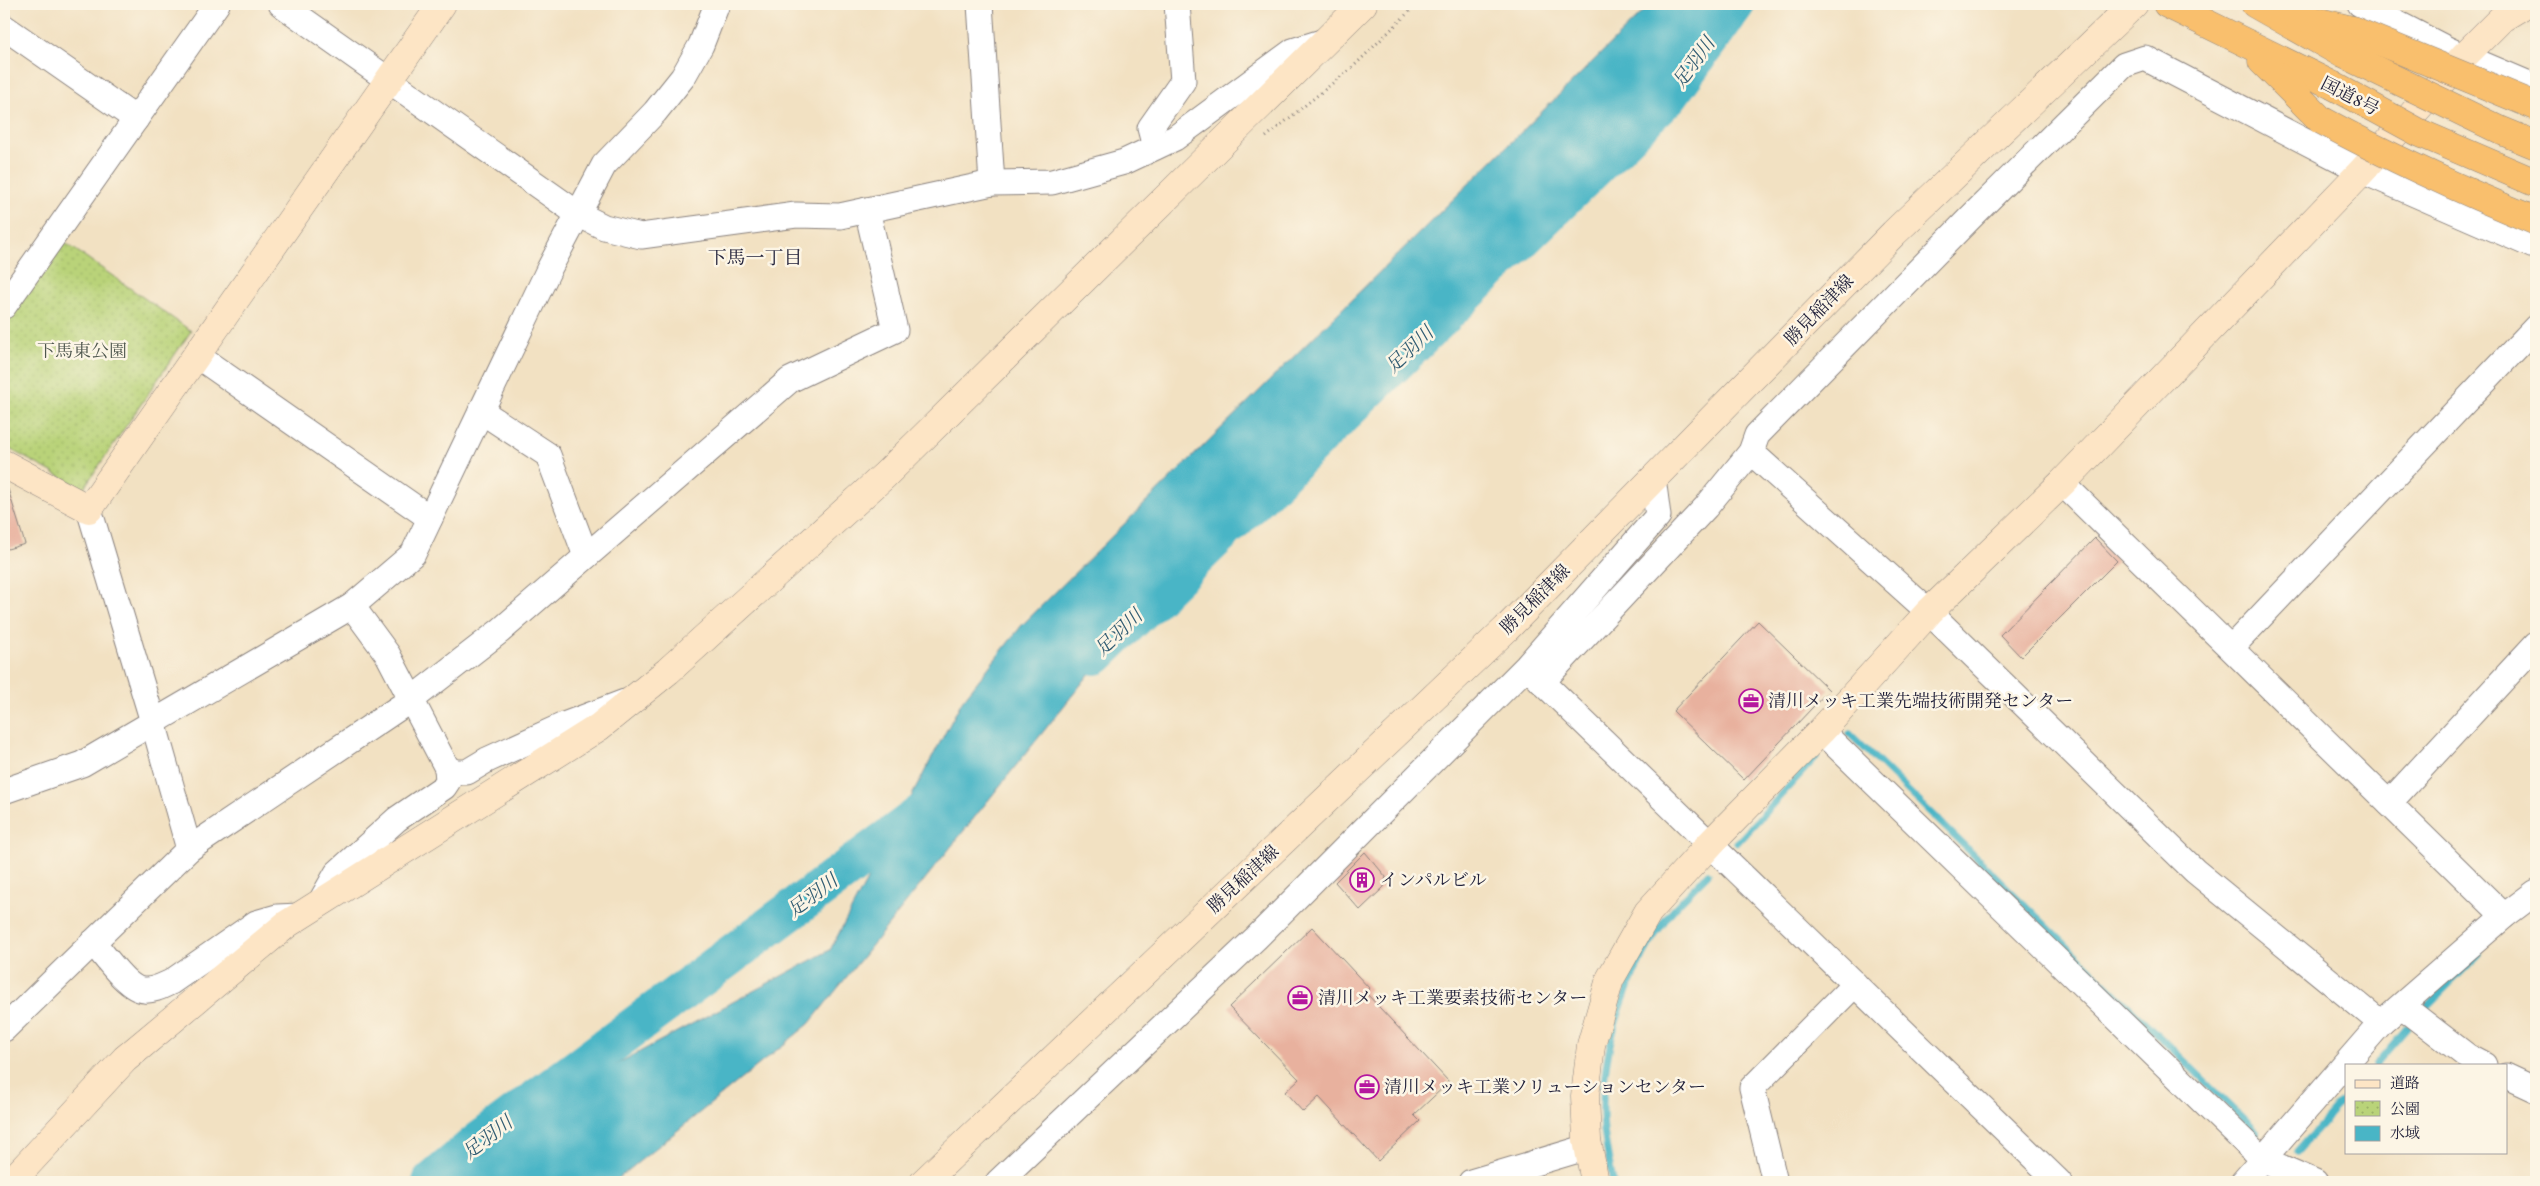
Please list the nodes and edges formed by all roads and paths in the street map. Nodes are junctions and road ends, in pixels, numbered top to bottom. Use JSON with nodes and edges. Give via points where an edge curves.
{"nodes":[{"id":1,"x":217,"y":4,"type":"edge"},
{"id":2,"x":281,"y":4,"type":"edge"},
{"id":3,"x":442,"y":4,"type":"edge"},
{"id":4,"x":716,"y":4,"type":"edge"},
{"id":5,"x":980,"y":4,"type":"edge"},
{"id":6,"x":1177,"y":4,"type":"edge"},
{"id":7,"x":1417,"y":4,"type":"edge"},
{"id":8,"x":2134,"y":4,"type":"edge"},
{"id":9,"x":2167,"y":4,"type":"edge"},
{"id":10,"x":2360,"y":4,"type":"edge"},
{"id":11,"x":2524,"y":4,"type":"edge"},
{"id":12,"x":2257,"y":5,"type":"edge"},
{"id":13,"x":1359,"y":6,"type":"edge"},
{"id":14,"x":4,"y":27,"type":"edge"},
{"id":15,"x":1325,"y":41,"type":"junction"},
{"id":16,"x":2348,"y":42,"type":"junction"},
{"id":17,"x":2247,"y":45,"type":"junction"},
{"id":18,"x":2464,"y":56,"type":"junction"},
{"id":19,"x":388,"y":79,"type":"junction"},
{"id":20,"x":2536,"y":87,"type":"edge"},
{"id":21,"x":2536,"y":106,"type":"edge"},
{"id":22,"x":136,"y":119,"type":"junction"},
{"id":23,"x":1265,"y":138,"type":"dead end"},
{"id":24,"x":2536,"y":145,"type":"edge"},
{"id":25,"x":1155,"y":147,"type":"junction"},
{"id":26,"x":2362,"y":171,"type":"junction"},
{"id":27,"x":992,"y":183,"type":"junction"},
{"id":28,"x":2536,"y":183,"type":"edge"},
{"id":29,"x":867,"y":210,"type":"junction"},
{"id":30,"x":578,"y":214,"type":"junction"},
{"id":31,"x":2536,"y":221,"type":"edge"},
{"id":32,"x":2536,"y":247,"type":"edge"},
{"id":33,"x":4,"y":306,"type":"edge"},
{"id":34,"x":2536,"y":327,"type":"edge"},
{"id":35,"x":196,"y":355,"type":"junction"},
{"id":36,"x":481,"y":411,"type":"junction"},
{"id":37,"x":1751,"y":452,"type":"junction"},
{"id":38,"x":4,"y":464,"type":"edge"},
{"id":39,"x":1653,"y":478,"type":"junction"},
{"id":40,"x":2062,"y":483,"type":"junction"},
{"id":41,"x":89,"y":509,"type":"junction"},
{"id":42,"x":430,"y":518,"type":"junction"},
{"id":43,"x":586,"y":556,"type":"junction"},
{"id":44,"x":352,"y":606,"type":"junction"},
{"id":45,"x":1929,"y":612,"type":"junction"},
{"id":46,"x":2536,"y":644,"type":"edge"},
{"id":47,"x":2231,"y":648,"type":"junction"},
{"id":48,"x":1534,"y":674,"type":"junction"},
{"id":49,"x":634,"y":698,"type":"junction"},
{"id":50,"x":412,"y":699,"type":"junction"},
{"id":51,"x":153,"y":722,"type":"junction"},
{"id":52,"x":1821,"y":731,"type":"junction"},
{"id":53,"x":447,"y":768,"type":"junction"},
{"id":54,"x":4,"y":791,"type":"edge"},
{"id":55,"x":2389,"y":803,"type":"junction"},
{"id":56,"x":1710,"y":844,"type":"junction"},
{"id":57,"x":189,"y":849,"type":"junction"},
{"id":58,"x":2536,"y":892,"type":"edge"},
{"id":59,"x":321,"y":901,"type":"junction"},
{"id":60,"x":299,"y":916,"type":"junction"},
{"id":61,"x":2504,"y":916,"type":"junction"},
{"id":62,"x":93,"y":942,"type":"junction"},
{"id":63,"x":1855,"y":984,"type":"junction"},
{"id":64,"x":2402,"y":1006,"type":"junction"},
{"id":65,"x":2381,"y":1023,"type":"junction"},
{"id":66,"x":4,"y":1029,"type":"edge"},
{"id":67,"x":2345,"y":1064,"type":"edge"},
{"id":68,"x":2345,"y":1064,"type":"edge"},
{"id":69,"x":2482,"y":1064,"type":"edge"},
{"id":70,"x":2508,"y":1077,"type":"edge"},
{"id":71,"x":2536,"y":1090,"type":"edge"},
{"id":72,"x":1588,"y":1147,"type":"junction"},
{"id":73,"x":2262,"y":1159,"type":"junction"},
{"id":74,"x":11,"y":1182,"type":"edge"},
{"id":75,"x":924,"y":1182,"type":"edge"},
{"id":76,"x":998,"y":1182,"type":"edge"},
{"id":77,"x":1471,"y":1182,"type":"edge"},
{"id":78,"x":1596,"y":1182,"type":"edge"},
{"id":79,"x":1775,"y":1182,"type":"edge"},
{"id":80,"x":2059,"y":1182,"type":"edge"},
{"id":81,"x":2243,"y":1182,"type":"edge"},
{"id":82,"x":2315,"y":1182,"type":"edge"}],
"edges":[{"from":1,"to":22,"type":"street"},
{"from":2,"to":19,"type":"street"},
{"from":3,"to":19,"type":"street"},
{"from":4,"to":30,"type":"street","via":[[701,45],[683,77],[655,112],[604,165]]},
{"from":5,"to":27,"type":"street"},
{"from":6,"to":25,"type":"street","via":[[1183,81],[1150,128]]},
{"from":7,"to":23,"type":"path","via":[[1355,65]]},
{"from":8,"to":39,"type":"street","name":"勝見稲津線","via":[[1894,233]]},
{"from":9,"to":17,"type":"highway","name":"国道8号"},
{"from":10,"to":18,"type":"street"},
{"from":11,"to":18,"type":"street","via":[[2502,18]]},
{"from":12,"to":16,"type":"highway","name":"国道8号"},
{"from":13,"to":15,"type":"street"},
{"from":14,"to":22,"type":"street"},
{"from":15,"to":25,"type":"street","via":[[1292,51],[1175,138]]},
{"from":15,"to":49,"type":"street","via":[[884,476]]},
{"from":16,"to":21,"type":"highway","bridge":true},
{"from":16,"to":24,"type":"highway","name":"国道8号","bridge":true,"via":[[2502,131]]},
{"from":17,"to":28,"type":"highway","name":"国道8号","bridge":true,"via":[[2420,133]]},
{"from":17,"to":31,"type":"highway","bridge":true,"via":[[2322,120],[2430,175]]},
{"from":18,"to":20,"type":"street"},
{"from":18,"to":26,"type":"street"},
{"from":19,"to":30,"type":"street"},
{"from":19,"to":35,"type":"street"},
{"from":22,"to":33,"type":"street"},
{"from":25,"to":27,"type":"street","via":[[1124,162],[1052,182]]},
{"from":26,"to":32,"type":"street"},
{"from":26,"to":37,"type":"street","via":[[2145,58],[2124,66],[1757,435]]},
{"from":26,"to":40,"type":"street"},
{"from":27,"to":29,"type":"street"},
{"from":29,"to":30,"type":"street","via":[[840,216],[796,215],[641,236],[604,227]]},
{"from":29,"to":43,"type":"street","via":[[895,330],[790,380]]},
{"from":30,"to":36,"type":"street"},
{"from":34,"to":47,"type":"street"},
{"from":35,"to":41,"type":"street"},
{"from":35,"to":42,"type":"street"},
{"from":36,"to":42,"type":"street"},
{"from":36,"to":43,"type":"street","via":[[548,455]]},
{"from":37,"to":45,"type":"street"},
{"from":37,"to":48,"type":"street","via":[[1706,507]]},
{"from":38,"to":41,"type":"street"},
{"from":39,"to":48,"type":"street","via":[[1658,516]]},
{"from":39,"to":75,"type":"street","name":"勝見稲津線","via":[[1506,629]]},
{"from":40,"to":45,"type":"street"},
{"from":40,"to":47,"type":"street"},
{"from":41,"to":51,"type":"street"},
{"from":42,"to":44,"type":"street","via":[[413,554]]},
{"from":43,"to":50,"type":"street","via":[[500,631]]},
{"from":44,"to":50,"type":"street","via":[[388,655]]},
{"from":44,"to":51,"type":"street"},
{"from":45,"to":52,"type":"street"},
{"from":45,"to":65,"type":"street","via":[[2195,871]]},
{"from":46,"to":55,"type":"street"},
{"from":47,"to":55,"type":"street"},
{"from":48,"to":56,"type":"street"},
{"from":48,"to":76,"type":"street"},
{"from":49,"to":53,"type":"street","via":[[564,725],[467,772]]},
{"from":49,"to":59,"type":"street","via":[[599,727]]},
{"from":50,"to":53,"type":"street"},
{"from":50,"to":57,"type":"street"},
{"from":51,"to":54,"type":"street","via":[[82,764]]},
{"from":51,"to":57,"type":"street"},
{"from":52,"to":56,"type":"street"},
{"from":52,"to":73,"type":"street"},
{"from":53,"to":59,"type":"street","via":[[448,781],[444,787],[397,819],[337,873]]},
{"from":55,"to":61,"type":"street"},
{"from":56,"to":63,"type":"street"},
{"from":56,"to":72,"type":"street","via":[[1648,912],[1610,979],[1591,1045],[1585,1096]]},
{"from":57,"to":62,"type":"street"},
{"from":58,"to":61,"type":"street"},
{"from":59,"to":60,"type":"street"},
{"from":60,"to":62,"type":"street","via":[[276,917],[256,923],[171,982],[150,990],[132,987]]},
{"from":60,"to":74,"type":"street","via":[[125,1059]]},
{"from":61,"to":64,"type":"street"},
{"from":62,"to":66,"type":"street"},
{"from":63,"to":79,"type":"street","via":[[1752,1088]]},
{"from":63,"to":80,"type":"street"},
{"from":64,"to":65,"type":"street"},
{"from":64,"to":69,"type":"street"},
{"from":65,"to":67,"type":"street"},
{"from":68,"to":73,"type":"street"},
{"from":70,"to":71,"type":"street"},
{"from":72,"to":77,"type":"street"},
{"from":72,"to":78,"type":"street"},
{"from":73,"to":81,"type":"street"},
{"from":73,"to":82,"type":"street"}]}
